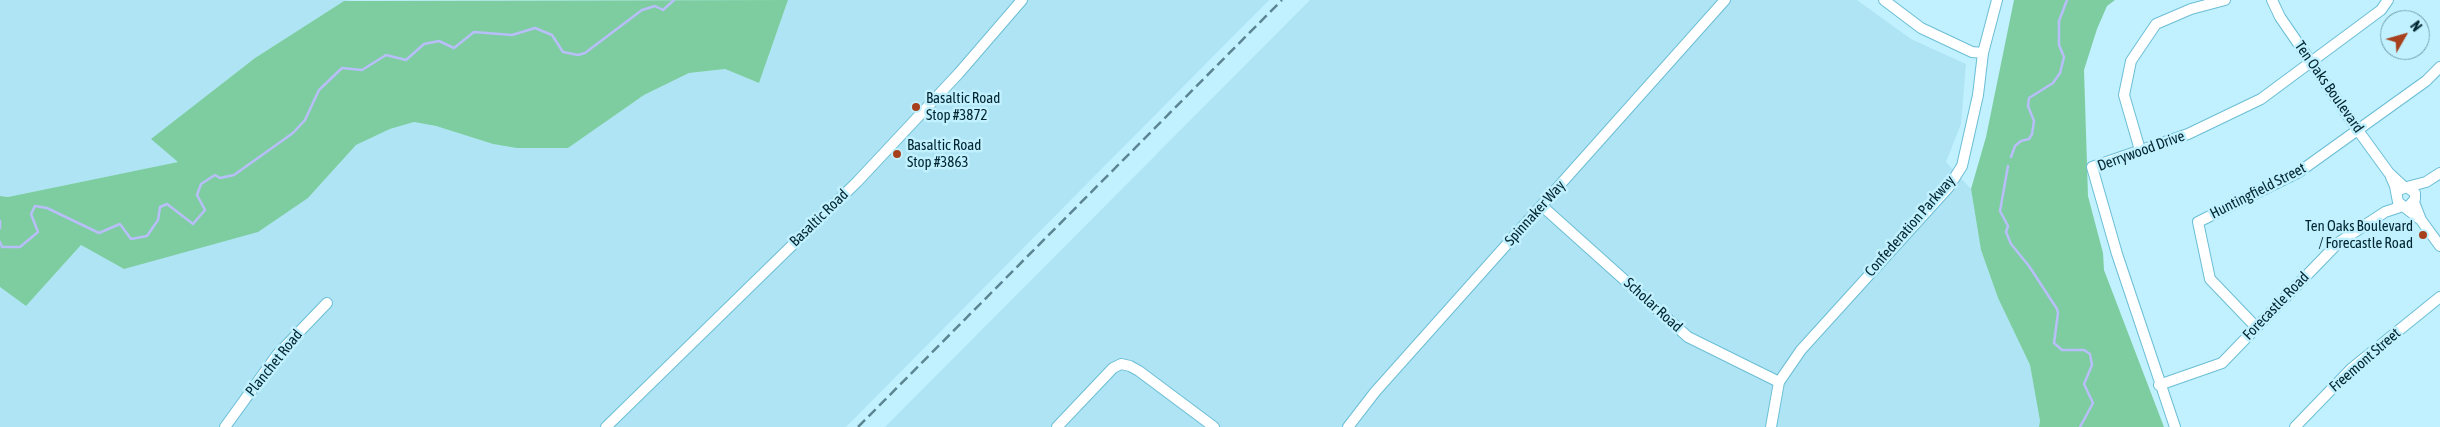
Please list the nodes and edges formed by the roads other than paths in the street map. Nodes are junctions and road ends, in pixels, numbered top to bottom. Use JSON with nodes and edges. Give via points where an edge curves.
{"nodes":[{"id":1,"x":1022,"y":0,"type":"edge"},
{"id":2,"x":1725,"y":0,"type":"edge"},
{"id":3,"x":1884,"y":0,"type":"edge"},
{"id":4,"x":1997,"y":0,"type":"edge"},
{"id":5,"x":2225,"y":0,"type":"edge"},
{"id":6,"x":2272,"y":0,"type":"edge"},
{"id":7,"x":2388,"y":0,"type":"edge"},
{"id":8,"x":1983,"y":53,"type":"junction"},
{"id":9,"x":2310,"y":61,"type":"junction"},
{"id":10,"x":2440,"y":67,"type":"edge"},
{"id":11,"x":2357,"y":128,"type":"junction"},
{"id":12,"x":2140,"y":150,"type":"junction"},
{"id":13,"x":2440,"y":173,"type":"edge"},
{"id":14,"x":2426,"y":182,"type":"junction"},
{"id":15,"x":2401,"y":191,"type":"junction"},
{"id":16,"x":2410,"y":204,"type":"junction"},
{"id":17,"x":1542,"y":206,"type":"junction"},
{"id":18,"x":2385,"y":212,"type":"junction"},
{"id":19,"x":2440,"y":246,"type":"edge"},
{"id":20,"x":2440,"y":297,"type":"edge"},
{"id":21,"x":327,"y":303,"type":"dead end"},
{"id":22,"x":2255,"y":326,"type":"junction"},
{"id":23,"x":1779,"y":382,"type":"junction"},
{"id":24,"x":2159,"y":385,"type":"junction"},
{"id":25,"x":225,"y":427,"type":"edge"},
{"id":26,"x":606,"y":427,"type":"edge"},
{"id":27,"x":1057,"y":427,"type":"edge"},
{"id":28,"x":1214,"y":427,"type":"edge"},
{"id":29,"x":1348,"y":427,"type":"edge"},
{"id":30,"x":1770,"y":427,"type":"edge"},
{"id":31,"x":2175,"y":427,"type":"edge"},
{"id":32,"x":2295,"y":427,"type":"edge"}],
"edges":[{"from":1,"to":26,"type":"street","name":"Basaltic Road","via":[[959,74],[857,182]]},
{"from":2,"to":17,"type":"street","name":"Spinnaker Way"},
{"from":3,"to":8,"type":"street","via":[[1921,28],[1972,52]]},
{"from":4,"to":8,"type":"street","name":"Confederation Parkway"},
{"from":5,"to":12,"type":"street","via":[[2191,9],[2156,24],[2131,61],[2124,95]]},
{"from":6,"to":9,"type":"street","name":"Ten Oaks Boulevard"},
{"from":7,"to":9,"type":"street","name":"Derrywood Drive","via":[[2381,10]]},
{"from":8,"to":23,"type":"street","name":"Confederation Parkway","via":[[1971,131],[1959,171],[1948,188],[1801,350]]},
{"from":9,"to":11,"type":"street","name":"Ten Oaks Boulevard"},
{"from":9,"to":12,"type":"street","name":"Derrywood Drive","via":[[2261,99],[2188,134]]},
{"from":10,"to":11,"type":"street","name":"Huntingfield Street","via":[[2426,81]]},
{"from":11,"to":15,"type":"street","name":"Ten Oaks Boulevard"},
{"from":11,"to":22,"type":"street","name":"Huntingfield Street","via":[[2299,172],[2198,222],[2210,279]]},
{"from":12,"to":24,"type":"street","name":"Derrywood Drive","via":[[2092,167],[2116,254]]},
{"from":13,"to":14,"type":"street"},
{"from":14,"to":15,"type":"street"},
{"from":14,"to":16,"type":"street"},
{"from":15,"to":16,"type":"street","via":[[2398,202]]},
{"from":15,"to":16,"type":"street","via":[[2415,193]]},
{"from":15,"to":18,"type":"street","name":"Forecastle Road"},
{"from":16,"to":18,"type":"street","name":"Forecastle Road"},
{"from":16,"to":19,"type":"street"},
{"from":17,"to":23,"type":"street","name":"Scholar Road","via":[[1688,337]]},
{"from":17,"to":29,"type":"street","name":"Spinnaker Way","via":[[1375,392]]},
{"from":18,"to":22,"type":"street","name":"Forecastle Road","via":[[2338,243]]},
{"from":20,"to":32,"type":"street","name":"Freemont Street","via":[[2351,369]]},
{"from":21,"to":25,"type":"street","name":"Planchet Road","via":[[277,354]]},
{"from":22,"to":24,"type":"street","name":"Forecastle Road","via":[[2222,363]]},
{"from":23,"to":30,"type":"street","name":"Confederation Parkway"},
{"from":24,"to":31,"type":"street","name":"Derrywood Drive"},
{"from":27,"to":28,"type":"street","via":[[1112,368],[1121,364],[1139,371]]}]}
